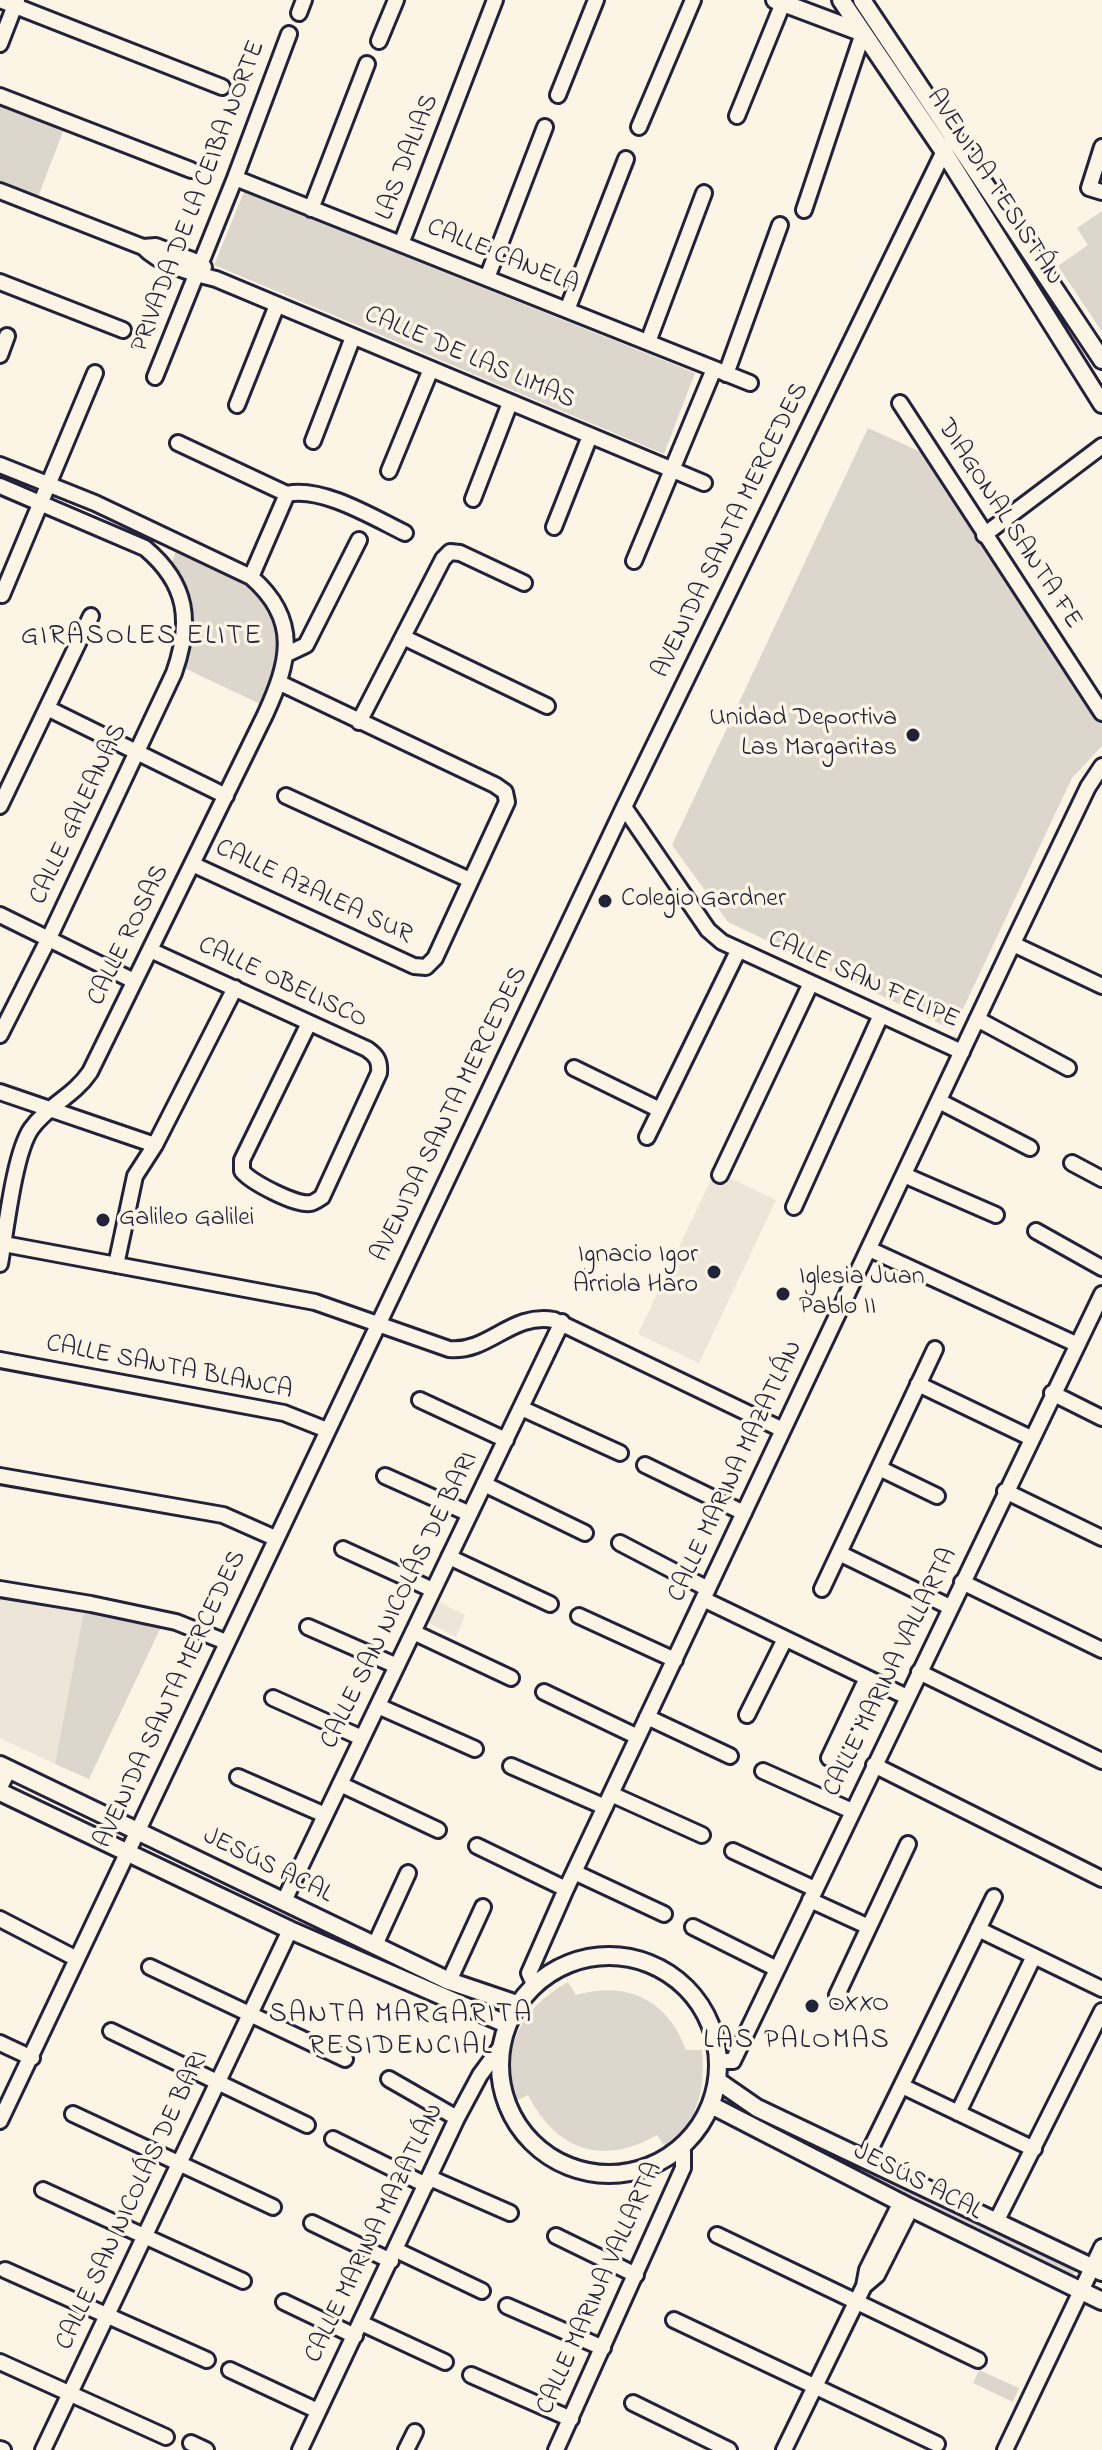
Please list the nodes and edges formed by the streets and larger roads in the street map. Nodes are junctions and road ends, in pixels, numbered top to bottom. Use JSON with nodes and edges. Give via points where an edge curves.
{"nodes":[{"id":1,"x":0,"y":0,"type":"edge"},
{"id":2,"x":396,"y":0,"type":"edge"},
{"id":3,"x":495,"y":0,"type":"edge"},
{"id":4,"x":596,"y":0,"type":"edge"},
{"id":5,"x":693,"y":0,"type":"edge"},
{"id":6,"x":862,"y":0,"type":"edge"},
{"id":7,"x":779,"y":1,"type":"edge"},
{"id":8,"x":839,"y":1,"type":"edge"},
{"id":9,"x":16,"y":3,"type":"edge"},
{"id":10,"x":873,"y":16,"type":"junction"},
{"id":11,"x":863,"y":33,"type":"junction"},
{"id":12,"x":289,"y":34,"type":"dead end"},
{"id":13,"x":379,"y":41,"type":"dead end"},
{"id":14,"x":0,"y":44,"type":"edge"},
{"id":15,"x":894,"y":45,"type":"junction"},
{"id":16,"x":367,"y":64,"type":"dead end"},
{"id":17,"x":222,"y":87,"type":"dead end"},
{"id":18,"x":558,"y":95,"type":"dead end"},
{"id":19,"x":0,"y":96,"type":"edge"},
{"id":20,"x":737,"y":116,"type":"dead end"},
{"id":21,"x":545,"y":127,"type":"dead end"},
{"id":22,"x":639,"y":127,"type":"dead end"},
{"id":23,"x":953,"y":133,"type":"junction"},
{"id":24,"x":1102,"y":147,"type":"edge"},
{"id":25,"x":944,"y":152,"type":"junction"},
{"id":26,"x":626,"y":159,"type":"dead end"},
{"id":27,"x":191,"y":170,"type":"dead end"},
{"id":28,"x":235,"y":178,"type":"junction"},
{"id":29,"x":1095,"y":190,"type":"edge"},
{"id":30,"x":0,"y":191,"type":"edge"},
{"id":31,"x":704,"y":193,"type":"dead end"},
{"id":32,"x":311,"y":209,"type":"junction"},
{"id":33,"x":804,"y":210,"type":"dead end"},
{"id":34,"x":780,"y":225,"type":"dead end"},
{"id":35,"x":401,"y":244,"type":"junction"},
{"id":36,"x":198,"y":269,"type":"junction"},
{"id":37,"x":487,"y":278,"type":"junction"},
{"id":38,"x":0,"y":282,"type":"edge"},
{"id":39,"x":277,"y":305,"type":"junction"},
{"id":40,"x":567,"y":310,"type":"junction"},
{"id":41,"x":123,"y":330,"type":"dead end"},
{"id":42,"x":7,"y":336,"type":"dead end"},
{"id":43,"x":353,"y":337,"type":"junction"},
{"id":44,"x":648,"y":342,"type":"junction"},
{"id":45,"x":0,"y":355,"type":"edge"},
{"id":46,"x":1102,"y":360,"type":"edge"},
{"id":47,"x":431,"y":369,"type":"junction"},
{"id":48,"x":720,"y":371,"type":"junction"},
{"id":49,"x":95,"y":373,"type":"dead end"},
{"id":50,"x":155,"y":377,"type":"dead end"},
{"id":51,"x":750,"y":383,"type":"dead end"},
{"id":52,"x":510,"y":403,"type":"junction"},
{"id":53,"x":900,"y":403,"type":"dead end"},
{"id":54,"x":1102,"y":404,"type":"edge"},
{"id":55,"x":237,"y":405,"type":"dead end"},
{"id":56,"x":590,"y":436,"type":"junction"},
{"id":57,"x":313,"y":441,"type":"dead end"},
{"id":58,"x":178,"y":443,"type":"dead end"},
{"id":59,"x":1102,"y":446,"type":"edge"},
{"id":60,"x":0,"y":465,"type":"edge"},
{"id":61,"x":671,"y":470,"type":"junction"},
{"id":62,"x":389,"y":471,"type":"dead end"},
{"id":63,"x":704,"y":483,"type":"dead end"},
{"id":64,"x":49,"y":484,"type":"junction"},
{"id":65,"x":0,"y":486,"type":"edge"},
{"id":66,"x":287,"y":494,"type":"junction"},
{"id":67,"x":473,"y":499,"type":"dead end"},
{"id":68,"x":41,"y":502,"type":"junction"},
{"id":69,"x":554,"y":527,"type":"dead end"},
{"id":70,"x":405,"y":533,"type":"dead end"},
{"id":71,"x":984,"y":535,"type":"junction"},
{"id":72,"x":359,"y":540,"type":"dead end"},
{"id":73,"x":634,"y":561,"type":"dead end"},
{"id":74,"x":251,"y":577,"type":"junction"},
{"id":75,"x":524,"y":583,"type":"dead end"},
{"id":76,"x":2,"y":595,"type":"dead end"},
{"id":77,"x":91,"y":616,"type":"dead end"},
{"id":78,"x":403,"y":637,"type":"junction"},
{"id":79,"x":287,"y":654,"type":"junction"},
{"id":80,"x":280,"y":683,"type":"junction"},
{"id":81,"x":547,"y":706,"type":"dead end"},
{"id":82,"x":47,"y":708,"type":"junction"},
{"id":83,"x":1102,"y":713,"type":"edge"},
{"id":84,"x":359,"y":722,"type":"junction"},
{"id":85,"x":136,"y":753,"type":"junction"},
{"id":86,"x":1102,"y":766,"type":"edge"},
{"id":87,"x":226,"y":796,"type":"junction"},
{"id":88,"x":286,"y":796,"type":"dead end"},
{"id":89,"x":0,"y":806,"type":"edge"},
{"id":90,"x":624,"y":807,"type":"junction"},
{"id":91,"x":192,"y":864,"type":"junction"},
{"id":92,"x":470,"y":880,"type":"junction"},
{"id":93,"x":0,"y":915,"type":"edge"},
{"id":94,"x":49,"y":938,"type":"junction"},
{"id":95,"x":1013,"y":944,"type":"junction"},
{"id":96,"x":150,"y":950,"type":"junction"},
{"id":97,"x":738,"y":951,"type":"junction"},
{"id":98,"x":134,"y":981,"type":"junction"},
{"id":99,"x":811,"y":983,"type":"junction"},
{"id":100,"x":1102,"y":986,"type":"edge"},
{"id":101,"x":235,"y":988,"type":"junction"},
{"id":102,"x":881,"y":1015,"type":"junction"},
{"id":103,"x":977,"y":1019,"type":"junction"},
{"id":104,"x":309,"y":1023,"type":"junction"},
{"id":105,"x":0,"y":1035,"type":"edge"},
{"id":106,"x":962,"y":1052,"type":"junction"},
{"id":107,"x":574,"y":1068,"type":"dead end"},
{"id":108,"x":1068,"y":1068,"type":"dead end"},
{"id":109,"x":0,"y":1092,"type":"edge"},
{"id":110,"x":939,"y":1101,"type":"junction"},
{"id":111,"x":51,"y":1110,"type":"junction"},
{"id":112,"x":660,"y":1110,"type":"junction"},
{"id":113,"x":647,"y":1137,"type":"dead end"},
{"id":114,"x":155,"y":1145,"type":"junction"},
{"id":115,"x":1030,"y":1148,"type":"dead end"},
{"id":116,"x":1072,"y":1163,"type":"dead end"},
{"id":117,"x":720,"y":1175,"type":"dead end"},
{"id":118,"x":904,"y":1175,"type":"junction"},
{"id":119,"x":1102,"y":1179,"type":"edge"},
{"id":120,"x":794,"y":1207,"type":"dead end"},
{"id":121,"x":996,"y":1215,"type":"dead end"},
{"id":122,"x":1036,"y":1231,"type":"dead end"},
{"id":123,"x":4,"y":1244,"type":"junction"},
{"id":124,"x":869,"y":1249,"type":"junction"},
{"id":125,"x":0,"y":1264,"type":"edge"},
{"id":126,"x":116,"y":1265,"type":"junction"},
{"id":127,"x":1102,"y":1268,"type":"edge"},
{"id":128,"x":1101,"y":1297,"type":"edge"},
{"id":129,"x":562,"y":1322,"type":"junction"},
{"id":130,"x":378,"y":1323,"type":"junction"},
{"id":131,"x":1076,"y":1344,"type":"junction"},
{"id":132,"x":935,"y":1349,"type":"dead end"},
{"id":133,"x":0,"y":1360,"type":"edge"},
{"id":134,"x":918,"y":1384,"type":"junction"},
{"id":135,"x":1052,"y":1393,"type":"junction"},
{"id":136,"x":420,"y":1400,"type":"dead end"},
{"id":137,"x":521,"y":1408,"type":"junction"},
{"id":138,"x":1102,"y":1418,"type":"edge"},
{"id":139,"x":327,"y":1430,"type":"junction"},
{"id":140,"x":783,"y":1430,"type":"junction"},
{"id":141,"x":1031,"y":1438,"type":"junction"},
{"id":142,"x":506,"y":1440,"type":"junction"},
{"id":143,"x":620,"y":1453,"type":"dead end"},
{"id":144,"x":645,"y":1465,"type":"dead end"},
{"id":145,"x":879,"y":1468,"type":"junction"},
{"id":146,"x":0,"y":1476,"type":"edge"},
{"id":147,"x":385,"y":1476,"type":"dead end"},
{"id":148,"x":484,"y":1484,"type":"junction"},
{"id":149,"x":1005,"y":1491,"type":"junction"},
{"id":150,"x":937,"y":1496,"type":"dead end"},
{"id":151,"x":744,"y":1513,"type":"junction"},
{"id":152,"x":470,"y":1514,"type":"junction"},
{"id":153,"x":585,"y":1533,"type":"dead end"},
{"id":154,"x":275,"y":1538,"type":"junction"},
{"id":155,"x":1102,"y":1538,"type":"edge"},
{"id":156,"x":620,"y":1543,"type":"dead end"},
{"id":157,"x":343,"y":1549,"type":"dead end"},
{"id":158,"x":839,"y":1553,"type":"junction"},
{"id":159,"x":449,"y":1557,"type":"junction"},
{"id":160,"x":962,"y":1582,"type":"junction"},
{"id":161,"x":0,"y":1589,"type":"edge"},
{"id":162,"x":822,"y":1589,"type":"dead end"},
{"id":163,"x":433,"y":1590,"type":"junction"},
{"id":164,"x":706,"y":1594,"type":"junction"},
{"id":165,"x":550,"y":1604,"type":"dead end"},
{"id":166,"x":950,"y":1607,"type":"junction"},
{"id":167,"x":579,"y":1616,"type":"dead end"},
{"id":168,"x":308,"y":1627,"type":"dead end"},
{"id":169,"x":413,"y":1632,"type":"junction"},
{"id":170,"x":785,"y":1639,"type":"junction"},
{"id":171,"x":226,"y":1642,"type":"junction"},
{"id":172,"x":1102,"y":1650,"type":"edge"},
{"id":173,"x":675,"y":1660,"type":"junction"},
{"id":174,"x":397,"y":1666,"type":"junction"},
{"id":175,"x":919,"y":1672,"type":"junction"},
{"id":176,"x":511,"y":1678,"type":"dead end"},
{"id":177,"x":867,"y":1678,"type":"junction"},
{"id":178,"x":544,"y":1692,"type":"dead end"},
{"id":179,"x":907,"y":1697,"type":"junction"},
{"id":180,"x":273,"y":1698,"type":"dead end"},
{"id":181,"x":378,"y":1706,"type":"junction"},
{"id":182,"x":747,"y":1715,"type":"dead end"},
{"id":183,"x":647,"y":1717,"type":"junction"},
{"id":184,"x":638,"y":1737,"type":"junction"},
{"id":185,"x":362,"y":1738,"type":"junction"},
{"id":186,"x":475,"y":1749,"type":"dead end"},
{"id":187,"x":730,"y":1756,"type":"dead end"},
{"id":188,"x":829,"y":1758,"type":"dead end"},
{"id":189,"x":1102,"y":1761,"type":"edge"},
{"id":190,"x":874,"y":1765,"type":"junction"},
{"id":191,"x":511,"y":1766,"type":"dead end"},
{"id":192,"x":4,"y":1767,"type":"edge"},
{"id":193,"x":763,"y":1771,"type":"dead end"},
{"id":194,"x":238,"y":1777,"type":"dead end"},
{"id":195,"x":340,"y":1784,"type":"junction"},
{"id":196,"x":0,"y":1789,"type":"edge"},
{"id":197,"x":608,"y":1800,"type":"junction"},
{"id":198,"x":852,"y":1811,"type":"junction"},
{"id":199,"x":325,"y":1815,"type":"junction"},
{"id":200,"x":438,"y":1830,"type":"dead end"},
{"id":201,"x":137,"y":1831,"type":"junction"},
{"id":202,"x":702,"y":1835,"type":"dead end"},
{"id":203,"x":908,"y":1844,"type":"dead end"},
{"id":204,"x":477,"y":1846,"type":"dead end"},
{"id":205,"x":733,"y":1851,"type":"dead end"},
{"id":206,"x":127,"y":1853,"type":"junction"},
{"id":207,"x":574,"y":1872,"type":"junction"},
{"id":208,"x":408,"y":1873,"type":"dead end"},
{"id":209,"x":1102,"y":1879,"type":"edge"},
{"id":210,"x":566,"y":1889,"type":"junction"},
{"id":211,"x":812,"y":1894,"type":"junction"},
{"id":212,"x":994,"y":1897,"type":"dead end"},
{"id":213,"x":284,"y":1901,"type":"junction"},
{"id":214,"x":483,"y":1907,"type":"dead end"},
{"id":215,"x":664,"y":1914,"type":"dead end"},
{"id":216,"x":0,"y":1919,"type":"edge"},
{"id":217,"x":693,"y":1927,"type":"dead end"},
{"id":218,"x":869,"y":1927,"type":"junction"},
{"id":219,"x":978,"y":1929,"type":"junction"},
{"id":220,"x":290,"y":1930,"type":"junction"},
{"id":221,"x":375,"y":1945,"type":"junction"},
{"id":222,"x":1034,"y":1956,"type":"junction"},
{"id":223,"x":77,"y":1959,"type":"junction"},
{"id":224,"x":150,"y":1967,"type":"dead end"},
{"id":225,"x":777,"y":1969,"type":"junction"},
{"id":226,"x":449,"y":1981,"type":"junction"},
{"id":227,"x":534,"y":1984,"type":"junction"},
{"id":228,"x":1100,"y":1988,"type":"edge"},
{"id":229,"x":837,"y":1995,"type":"dead end"},
{"id":230,"x":517,"y":2004,"type":"junction"},
{"id":231,"x":1102,"y":2011,"type":"edge"},
{"id":232,"x":250,"y":2015,"type":"junction"},
{"id":233,"x":506,"y":2024,"type":"junction"},
{"id":234,"x":111,"y":2031,"type":"dead end"},
{"id":235,"x":0,"y":2043,"type":"edge"},
{"id":236,"x":500,"y":2048,"type":"junction"},
{"id":237,"x":32,"y":2058,"type":"junction"},
{"id":238,"x":345,"y":2059,"type":"dead end"},
{"id":239,"x":719,"y":2061,"type":"junction"},
{"id":240,"x":389,"y":2079,"type":"dead end"},
{"id":241,"x":718,"y":2081,"type":"junction"},
{"id":242,"x":217,"y":2083,"type":"junction"},
{"id":243,"x":902,"y":2086,"type":"junction"},
{"id":244,"x":711,"y":2105,"type":"junction"},
{"id":245,"x":958,"y":2113,"type":"junction"},
{"id":246,"x":73,"y":2114,"type":"dead end"},
{"id":247,"x":457,"y":2118,"type":"junction"},
{"id":248,"x":0,"y":2121,"type":"edge"},
{"id":249,"x":307,"y":2125,"type":"dead end"},
{"id":250,"x":333,"y":2139,"type":"dead end"},
{"id":251,"x":683,"y":2146,"type":"junction"},
{"id":252,"x":1034,"y":2149,"type":"junction"},
{"id":253,"x":866,"y":2158,"type":"junction"},
{"id":254,"x":179,"y":2162,"type":"junction"},
{"id":255,"x":428,"y":2182,"type":"junction"},
{"id":256,"x":43,"y":2190,"type":"dead end"},
{"id":257,"x":906,"y":2205,"type":"junction"},
{"id":258,"x":273,"y":2207,"type":"dead end"},
{"id":259,"x":510,"y":2213,"type":"dead end"},
{"id":260,"x":996,"y":2222,"type":"junction"},
{"id":261,"x":312,"y":2223,"type":"dead end"},
{"id":262,"x":717,"y":2235,"type":"dead end"},
{"id":263,"x":556,"y":2236,"type":"dead end"},
{"id":264,"x":144,"y":2237,"type":"junction"},
{"id":265,"x":1102,"y":2247,"type":"edge"},
{"id":266,"x":393,"y":2255,"type":"junction"},
{"id":267,"x":5,"y":2270,"type":"dead end"},
{"id":268,"x":1097,"y":2270,"type":"edge"},
{"id":269,"x":636,"y":2275,"type":"junction"},
{"id":270,"x":243,"y":2281,"type":"dead end"},
{"id":271,"x":482,"y":2291,"type":"dead end"},
{"id":272,"x":1081,"y":2291,"type":"junction"},
{"id":273,"x":856,"y":2301,"type":"junction"},
{"id":274,"x":1102,"y":2301,"type":"edge"},
{"id":275,"x":284,"y":2302,"type":"dead end"},
{"id":276,"x":507,"y":2306,"type":"dead end"},
{"id":277,"x":107,"y":2315,"type":"junction"},
{"id":278,"x":674,"y":2320,"type":"dead end"},
{"id":279,"x":358,"y":2329,"type":"junction"},
{"id":280,"x":603,"y":2348,"type":"junction"},
{"id":281,"x":207,"y":2360,"type":"dead end"},
{"id":282,"x":978,"y":2360,"type":"dead end"},
{"id":283,"x":0,"y":2362,"type":"edge"},
{"id":284,"x":445,"y":2362,"type":"dead end"},
{"id":285,"x":230,"y":2370,"type":"dead end"},
{"id":286,"x":471,"y":2375,"type":"dead end"},
{"id":287,"x":815,"y":2386,"type":"junction"},
{"id":288,"x":69,"y":2394,"type":"junction"},
{"id":289,"x":633,"y":2403,"type":"dead end"},
{"id":290,"x":318,"y":2411,"type":"junction"},
{"id":291,"x":571,"y":2419,"type":"junction"},
{"id":292,"x":415,"y":2432,"type":"dead end"},
{"id":293,"x":166,"y":2437,"type":"dead end"},
{"id":294,"x":191,"y":2443,"type":"dead end"},
{"id":295,"x":937,"y":2444,"type":"dead end"},
{"id":296,"x":307,"y":2448,"type":"edge"},
{"id":297,"x":43,"y":2450,"type":"edge"},
{"id":298,"x":206,"y":2450,"type":"edge"},
{"id":299,"x":406,"y":2450,"type":"edge"},
{"id":300,"x":556,"y":2450,"type":"edge"},
{"id":301,"x":729,"y":2450,"type":"edge"},
{"id":302,"x":784,"y":2450,"type":"edge"},
{"id":303,"x":1005,"y":2450,"type":"edge"}],
"edges":[{"from":1,"to":9,"type":"street"},
{"from":2,"to":13,"type":"street"},
{"from":3,"to":35,"type":"street","name":"LAS DALIAS"},
{"from":4,"to":18,"type":"street"},
{"from":5,"to":22,"type":"street"},
{"from":6,"to":10,"type":"street","name":"AVENIDA TESISTÁN"},
{"from":7,"to":11,"type":"street"},
{"from":7,"to":20,"type":"street"},
{"from":8,"to":10,"type":"street"},
{"from":8,"to":11,"type":"street","name":"AVENIDA TESISTÁN"},
{"from":9,"to":14,"type":"street"},
{"from":9,"to":17,"type":"street"},
{"from":10,"to":15,"type":"street","name":"AVENIDA TESISTÁN"},
{"from":11,"to":15,"type":"street"},
{"from":11,"to":25,"type":"street","name":"AVENIDA TESISTÁN"},
{"from":11,"to":33,"type":"street"},
{"from":12,"to":28,"type":"street","name":"PRIVADA DE LA CEIBA NORTE"},
{"from":15,"to":23,"type":"street","name":"AVENIDA TESISTÁN"},
{"from":16,"to":32,"type":"street"},
{"from":19,"to":27,"type":"street"},
{"from":21,"to":37,"type":"street"},
{"from":23,"to":25,"type":"street","name":"AVENIDA SANTA MERCEDES"},
{"from":23,"to":46,"type":"street","name":"AVENIDA TESISTÁN"},
{"from":24,"to":29,"type":"street"},
{"from":25,"to":54,"type":"street","name":"AVENIDA TESISTÁN"},
{"from":25,"to":90,"type":"street","name":"AVENIDA SANTA MERCEDES"},
{"from":26,"to":40,"type":"street"},
{"from":28,"to":32,"type":"street","name":"CALLE CANELA"},
{"from":28,"to":36,"type":"street","name":"PRIVADA DE LA CEIBA NORTE"},
{"from":30,"to":36,"type":"street","name":"CALLE DE LAS LIMAS","via":[[143,247],[156,246]]},
{"from":31,"to":44,"type":"street"},
{"from":32,"to":35,"type":"street","name":"CALLE CANELA"},
{"from":34,"to":48,"type":"street"},
{"from":35,"to":37,"type":"street","name":"CALLE CANELA"},
{"from":36,"to":39,"type":"street","name":"CALLE DE LAS LIMAS"},
{"from":36,"to":50,"type":"street","name":"PRIVADA DE LA CEIBA NORTE"},
{"from":37,"to":40,"type":"street","name":"CALLE CANELA"},
{"from":38,"to":41,"type":"street"},
{"from":39,"to":43,"type":"street","name":"CALLE DE LAS LIMAS"},
{"from":39,"to":55,"type":"street"},
{"from":40,"to":44,"type":"street","name":"CALLE CANELA"},
{"from":42,"to":45,"type":"street"},
{"from":43,"to":47,"type":"street","name":"CALLE DE LAS LIMAS"},
{"from":43,"to":57,"type":"street"},
{"from":44,"to":48,"type":"street","name":"CALLE CANELA"},
{"from":47,"to":52,"type":"street","name":"CALLE DE LAS LIMAS"},
{"from":47,"to":62,"type":"street"},
{"from":48,"to":51,"type":"street","name":"CALLE CANELA"},
{"from":48,"to":61,"type":"street"},
{"from":49,"to":64,"type":"street"},
{"from":52,"to":56,"type":"street","name":"CALLE DE LAS LIMAS"},
{"from":52,"to":67,"type":"street"},
{"from":53,"to":71,"type":"street","name":"DIAGONAL SANTA FE"},
{"from":56,"to":61,"type":"street","name":"CALLE DE LAS LIMAS"},
{"from":56,"to":69,"type":"street"},
{"from":58,"to":66,"type":"street"},
{"from":59,"to":71,"type":"street"},
{"from":60,"to":64,"type":"street"},
{"from":61,"to":63,"type":"street","name":"CALLE DE LAS LIMAS"},
{"from":61,"to":73,"type":"street"},
{"from":64,"to":68,"type":"street"},
{"from":64,"to":74,"type":"street"},
{"from":65,"to":68,"type":"street"},
{"from":66,"to":70,"type":"street","via":[[313,494]]},
{"from":66,"to":74,"type":"street"},
{"from":68,"to":76,"type":"street"},
{"from":68,"to":85,"type":"street","name":"CALLE GALEANAS","via":[[145,548],[173,578],[184,611],[181,654]]},
{"from":71,"to":83,"type":"street","name":"DIAGONAL SANTA FE"},
{"from":72,"to":79,"type":"street","via":[[306,645]]},
{"from":74,"to":79,"type":"street","name":"CALLE ROSAS","via":[[282,617]]},
{"from":75,"to":78,"type":"street","via":[[450,552]]},
{"from":77,"to":82,"type":"street"},
{"from":78,"to":81,"type":"street"},
{"from":78,"to":84,"type":"street"},
{"from":79,"to":80,"type":"street","name":"CALLE ROSAS"},
{"from":80,"to":84,"type":"street"},
{"from":80,"to":87,"type":"street","name":"CALLE ROSAS"},
{"from":82,"to":85,"type":"street"},
{"from":82,"to":89,"type":"street"},
{"from":84,"to":92,"type":"street","via":[[505,792],[507,802]]},
{"from":85,"to":87,"type":"street"},
{"from":85,"to":94,"type":"street","name":"CALLE GALEANAS"},
{"from":86,"to":95,"type":"street","name":"CALLE MARINA MAZATLÁN"},
{"from":87,"to":91,"type":"street","name":"CALLE ROSAS"},
{"from":88,"to":92,"type":"street"},
{"from":90,"to":97,"type":"street","name":"CALLE SAN FELIPE","via":[[708,930]]},
{"from":90,"to":130,"type":"street","name":"AVENIDA SANTA MERCEDES"},
{"from":91,"to":92,"type":"street","name":"CALLE AZALEA SUR","via":[[426,967]]},
{"from":91,"to":96,"type":"street","name":"CALLE ROSAS"},
{"from":93,"to":94,"type":"street"},
{"from":94,"to":98,"type":"street"},
{"from":94,"to":105,"type":"street","name":"CALLE GALEANAS"},
{"from":95,"to":100,"type":"street"},
{"from":95,"to":103,"type":"street","name":"CALLE MARINA MAZATLÁN"},
{"from":96,"to":98,"type":"street","name":"CALLE ROSAS"},
{"from":96,"to":101,"type":"street","name":"CALLE OBELISCO"},
{"from":97,"to":99,"type":"street","name":"CALLE SAN FELIPE"},
{"from":97,"to":112,"type":"street"},
{"from":98,"to":111,"type":"street","name":"CALLE ROSAS","via":[[90,1072]]},
{"from":99,"to":102,"type":"street","name":"CALLE SAN FELIPE"},
{"from":99,"to":117,"type":"street"},
{"from":101,"to":104,"type":"street","name":"CALLE OBELISCO"},
{"from":101,"to":114,"type":"street"},
{"from":102,"to":106,"type":"street","name":"CALLE SAN FELIPE"},
{"from":102,"to":120,"type":"street"},
{"from":103,"to":106,"type":"street","name":"CALLE MARINA MAZATLÁN"},
{"from":103,"to":108,"type":"street"},
{"from":104,"to":104,"type":"street","name":"CALLE OBELISCO","via":[[375,1055],[380,1063],[322,1197],[300,1203],[249,1179],[242,1160]]},
{"from":106,"to":110,"type":"street","name":"CALLE MARINA MAZATLÁN"},
{"from":107,"to":112,"type":"street"},
{"from":109,"to":111,"type":"street"},
{"from":110,"to":115,"type":"street"},
{"from":110,"to":118,"type":"street","name":"CALLE MARINA MAZATLÁN"},
{"from":111,"to":114,"type":"street"},
{"from":111,"to":123,"type":"street","name":"CALLE ROSAS","via":[[25,1139]]},
{"from":112,"to":113,"type":"street"},
{"from":114,"to":126,"type":"street","via":[[135,1176]]},
{"from":116,"to":119,"type":"street"},
{"from":118,"to":121,"type":"street"},
{"from":118,"to":124,"type":"street","name":"CALLE MARINA MAZATLÁN"},
{"from":122,"to":127,"type":"street"},
{"from":123,"to":125,"type":"street","name":"CALLE ROSAS"},
{"from":123,"to":126,"type":"street"},
{"from":124,"to":131,"type":"street"},
{"from":124,"to":140,"type":"street","name":"CALLE MARINA MAZATLÁN"},
{"from":126,"to":130,"type":"street","via":[[315,1302]]},
{"from":128,"to":131,"type":"street","name":"CALLE MARINA VALLARTA"},
{"from":129,"to":130,"type":"street","via":[[530,1319],[461,1350]]},
{"from":129,"to":137,"type":"street","name":"CALLE SAN NICOLÁS DE BARI"},
{"from":129,"to":140,"type":"street"},
{"from":130,"to":139,"type":"street","name":"AVENIDA SANTA MERCEDES"},
{"from":131,"to":135,"type":"street","name":"CALLE MARINA VALLARTA"},
{"from":132,"to":134,"type":"street"},
{"from":133,"to":139,"type":"street","name":"CALLE SANTA BLANCA","via":[[284,1413]]},
{"from":134,"to":141,"type":"street"},
{"from":134,"to":145,"type":"street"},
{"from":135,"to":138,"type":"street"},
{"from":135,"to":141,"type":"street","name":"CALLE MARINA VALLARTA"},
{"from":136,"to":142,"type":"street"},
{"from":137,"to":142,"type":"street","name":"CALLE SAN NICOLÁS DE BARI"},
{"from":137,"to":143,"type":"street"},
{"from":139,"to":154,"type":"street","name":"AVENIDA SANTA MERCEDES"},
{"from":140,"to":151,"type":"street","name":"CALLE MARINA MAZATLÁN"},
{"from":141,"to":149,"type":"street","name":"CALLE MARINA VALLARTA"},
{"from":142,"to":148,"type":"street","name":"CALLE SAN NICOLÁS DE BARI"},
{"from":144,"to":151,"type":"street"},
{"from":145,"to":150,"type":"street"},
{"from":145,"to":158,"type":"street"},
{"from":146,"to":154,"type":"street","via":[[223,1515]]},
{"from":147,"to":152,"type":"street"},
{"from":148,"to":152,"type":"street","name":"CALLE SAN NICOLÁS DE BARI"},
{"from":148,"to":153,"type":"street"},
{"from":149,"to":155,"type":"street"},
{"from":149,"to":160,"type":"street","name":"CALLE MARINA VALLARTA"},
{"from":151,"to":164,"type":"street","name":"CALLE MARINA MAZATLÁN"},
{"from":152,"to":159,"type":"street","name":"CALLE SAN NICOLÁS DE BARI"},
{"from":154,"to":171,"type":"street","name":"AVENIDA SANTA MERCEDES"},
{"from":156,"to":164,"type":"street"},
{"from":157,"to":163,"type":"street"},
{"from":158,"to":162,"type":"street"},
{"from":158,"to":166,"type":"street"},
{"from":159,"to":163,"type":"street","name":"CALLE SAN NICOLÁS DE BARI"},
{"from":159,"to":165,"type":"street"},
{"from":160,"to":166,"type":"street","name":"CALLE MARINA VALLARTA"},
{"from":160,"to":172,"type":"street"},
{"from":161,"to":171,"type":"street","via":[[176,1622]]},
{"from":163,"to":169,"type":"street","name":"CALLE SAN NICOLÁS DE BARI"},
{"from":164,"to":170,"type":"street"},
{"from":164,"to":173,"type":"street","name":"CALLE MARINA MAZATLÁN"},
{"from":166,"to":175,"type":"street","name":"CALLE MARINA VALLARTA"},
{"from":167,"to":173,"type":"street"},
{"from":168,"to":174,"type":"street"},
{"from":169,"to":174,"type":"street","name":"CALLE SAN NICOLÁS DE BARI"},
{"from":169,"to":176,"type":"street"},
{"from":170,"to":177,"type":"street"},
{"from":170,"to":182,"type":"street"},
{"from":171,"to":201,"type":"street","name":"AVENIDA SANTA MERCEDES"},
{"from":173,"to":183,"type":"street","name":"CALLE MARINA MAZATLÁN"},
{"from":174,"to":181,"type":"street","name":"CALLE SAN NICOLÁS DE BARI"},
{"from":175,"to":179,"type":"street","name":"CALLE MARINA VALLARTA"},
{"from":175,"to":189,"type":"street"},
{"from":177,"to":179,"type":"street"},
{"from":177,"to":188,"type":"street"},
{"from":178,"to":184,"type":"street"},
{"from":179,"to":190,"type":"street","name":"CALLE MARINA VALLARTA"},
{"from":180,"to":185,"type":"street"},
{"from":181,"to":185,"type":"street","name":"CALLE SAN NICOLÁS DE BARI"},
{"from":181,"to":186,"type":"street"},
{"from":183,"to":184,"type":"street","name":"CALLE MARINA MAZATLÁN"},
{"from":183,"to":187,"type":"street"},
{"from":184,"to":197,"type":"street","name":"CALLE MARINA MAZATLÁN"},
{"from":185,"to":195,"type":"street","name":"CALLE SAN NICOLÁS DE BARI"},
{"from":190,"to":198,"type":"street","name":"CALLE MARINA VALLARTA"},
{"from":190,"to":209,"type":"street"},
{"from":191,"to":197,"type":"street"},
{"from":192,"to":196,"type":"street"},
{"from":192,"to":201,"type":"street","name":"JESÚS ACAL"},
{"from":193,"to":198,"type":"street"},
{"from":194,"to":199,"type":"street"},
{"from":195,"to":199,"type":"street","name":"CALLE SAN NICOLÁS DE BARI"},
{"from":195,"to":200,"type":"street"},
{"from":196,"to":206,"type":"street","name":"JESÚS ACAL"},
{"from":197,"to":202,"type":"street"},
{"from":197,"to":207,"type":"street","name":"CALLE MARINA MAZATLÁN"},
{"from":198,"to":211,"type":"street","name":"CALLE MARINA VALLARTA"},
{"from":199,"to":213,"type":"street","name":"CALLE SAN NICOLÁS DE BARI"},
{"from":201,"to":206,"type":"street","name":"AVENIDA SANTA MERCEDES"},
{"from":201,"to":213,"type":"street","name":"JESÚS ACAL"},
{"from":203,"to":218,"type":"street"},
{"from":204,"to":210,"type":"street"},
{"from":205,"to":211,"type":"street"},
{"from":206,"to":220,"type":"street","name":"JESÚS ACAL"},
{"from":206,"to":223,"type":"street","name":"AVENIDA SANTA MERCEDES"},
{"from":207,"to":210,"type":"street","name":"CALLE MARINA MAZATLÁN"},
{"from":207,"to":215,"type":"street"},
{"from":208,"to":221,"type":"street"},
{"from":210,"to":227,"type":"street","name":"CALLE MARINA MAZATLÁN","via":[[529,1973]]},
{"from":211,"to":218,"type":"street"},
{"from":211,"to":225,"type":"street","name":"CALLE MARINA VALLARTA"},
{"from":212,"to":219,"type":"street"},
{"from":213,"to":221,"type":"street","name":"JESÚS ACAL"},
{"from":214,"to":226,"type":"street"},
{"from":216,"to":223,"type":"street"},
{"from":217,"to":225,"type":"street"},
{"from":218,"to":229,"type":"street"},
{"from":219,"to":222,"type":"street"},
{"from":219,"to":243,"type":"street"},
{"from":220,"to":232,"type":"street","name":"CALLE SAN NICOLÁS DE BARI"},
{"from":220,"to":233,"type":"street","name":"JESÚS ACAL"},
{"from":221,"to":226,"type":"street","name":"JESÚS ACAL"},
{"from":222,"to":228,"type":"street"},
{"from":222,"to":245,"type":"street"},
{"from":223,"to":237,"type":"street","name":"AVENIDA SANTA MERCEDES"},
{"from":224,"to":232,"type":"street"},
{"from":225,"to":239,"type":"street","name":"CALLE MARINA VALLARTA","via":[[733,2061]]},
{"from":226,"to":230,"type":"street","name":"JESÚS ACAL"},
{"from":227,"to":230,"type":"street"},
{"from":227,"to":239,"type":"street","via":[[564,1965],[598,1956],[634,1958],[667,1972],[694,1996],[712,2026]]},
{"from":230,"to":233,"type":"street"},
{"from":231,"to":252,"type":"street"},
{"from":232,"to":238,"type":"street"},
{"from":232,"to":242,"type":"street","name":"CALLE SAN NICOLÁS DE BARI"},
{"from":233,"to":236,"type":"street"},
{"from":234,"to":242,"type":"street"},
{"from":235,"to":237,"type":"street"},
{"from":236,"to":247,"type":"street","name":"CALLE MARINA MAZATLÁN"},
{"from":236,"to":251,"type":"street","via":[[500,2081],[510,2113],[530,2141],[557,2161],[589,2172],[623,2173],[655,2164]]},
{"from":237,"to":248,"type":"street","name":"AVENIDA SANTA MERCEDES"},
{"from":239,"to":241,"type":"street"},
{"from":240,"to":247,"type":"street"},
{"from":241,"to":244,"type":"street"},
{"from":241,"to":253,"type":"street","name":"JESÚS ACAL","via":[[757,2108]]},
{"from":242,"to":249,"type":"street"},
{"from":242,"to":254,"type":"street","name":"CALLE SAN NICOLÁS DE BARI"},
{"from":243,"to":245,"type":"street"},
{"from":243,"to":253,"type":"street"},
{"from":244,"to":251,"type":"street"},
{"from":244,"to":257,"type":"street","name":"JESÚS ACAL"},
{"from":245,"to":252,"type":"street"},
{"from":246,"to":254,"type":"street"},
{"from":247,"to":255,"type":"street","name":"CALLE MARINA MAZATLÁN"},
{"from":250,"to":255,"type":"street"},
{"from":251,"to":269,"type":"street","name":"CALLE MARINA VALLARTA","via":[[683,2168]]},
{"from":252,"to":260,"type":"street"},
{"from":253,"to":260,"type":"street","name":"JESÚS ACAL"},
{"from":254,"to":258,"type":"street"},
{"from":254,"to":264,"type":"street","name":"CALLE SAN NICOLÁS DE BARI"},
{"from":255,"to":259,"type":"street"},
{"from":255,"to":266,"type":"street","name":"CALLE MARINA MAZATLÁN"},
{"from":256,"to":264,"type":"street"},
{"from":257,"to":272,"type":"street","name":"JESÚS ACAL"},
{"from":257,"to":273,"type":"street","via":[[867,2270]]},
{"from":260,"to":268,"type":"street","name":"JESÚS ACAL"},
{"from":261,"to":266,"type":"street"},
{"from":262,"to":273,"type":"street"},
{"from":263,"to":269,"type":"street"},
{"from":264,"to":270,"type":"street"},
{"from":264,"to":277,"type":"street","name":"CALLE SAN NICOLÁS DE BARI"},
{"from":265,"to":268,"type":"street"},
{"from":266,"to":271,"type":"street"},
{"from":266,"to":279,"type":"street","name":"CALLE MARINA MAZATLÁN"},
{"from":267,"to":277,"type":"street"},
{"from":268,"to":272,"type":"street"},
{"from":269,"to":280,"type":"street","name":"CALLE MARINA VALLARTA"},
{"from":272,"to":274,"type":"street","name":"JESÚS ACAL"},
{"from":272,"to":303,"type":"street"},
{"from":273,"to":282,"type":"street"},
{"from":273,"to":287,"type":"street"},
{"from":275,"to":279,"type":"street"},
{"from":276,"to":280,"type":"street"},
{"from":277,"to":281,"type":"street"},
{"from":277,"to":288,"type":"street","name":"CALLE SAN NICOLÁS DE BARI"},
{"from":278,"to":287,"type":"street"},
{"from":279,"to":284,"type":"street"},
{"from":279,"to":290,"type":"street","name":"CALLE MARINA MAZATLÁN"},
{"from":280,"to":291,"type":"street","name":"CALLE MARINA VALLARTA"},
{"from":283,"to":288,"type":"street"},
{"from":285,"to":290,"type":"street"},
{"from":286,"to":291,"type":"street"},
{"from":287,"to":295,"type":"street"},
{"from":287,"to":302,"type":"street"},
{"from":288,"to":293,"type":"street"},
{"from":288,"to":297,"type":"street","name":"CALLE SAN NICOLÁS DE BARI"},
{"from":289,"to":301,"type":"street"},
{"from":290,"to":296,"type":"street","name":"CALLE MARINA MAZATLÁN"},
{"from":291,"to":300,"type":"street","name":"CALLE MARINA VALLARTA"},
{"from":292,"to":299,"type":"street"},
{"from":294,"to":298,"type":"street"}]}
